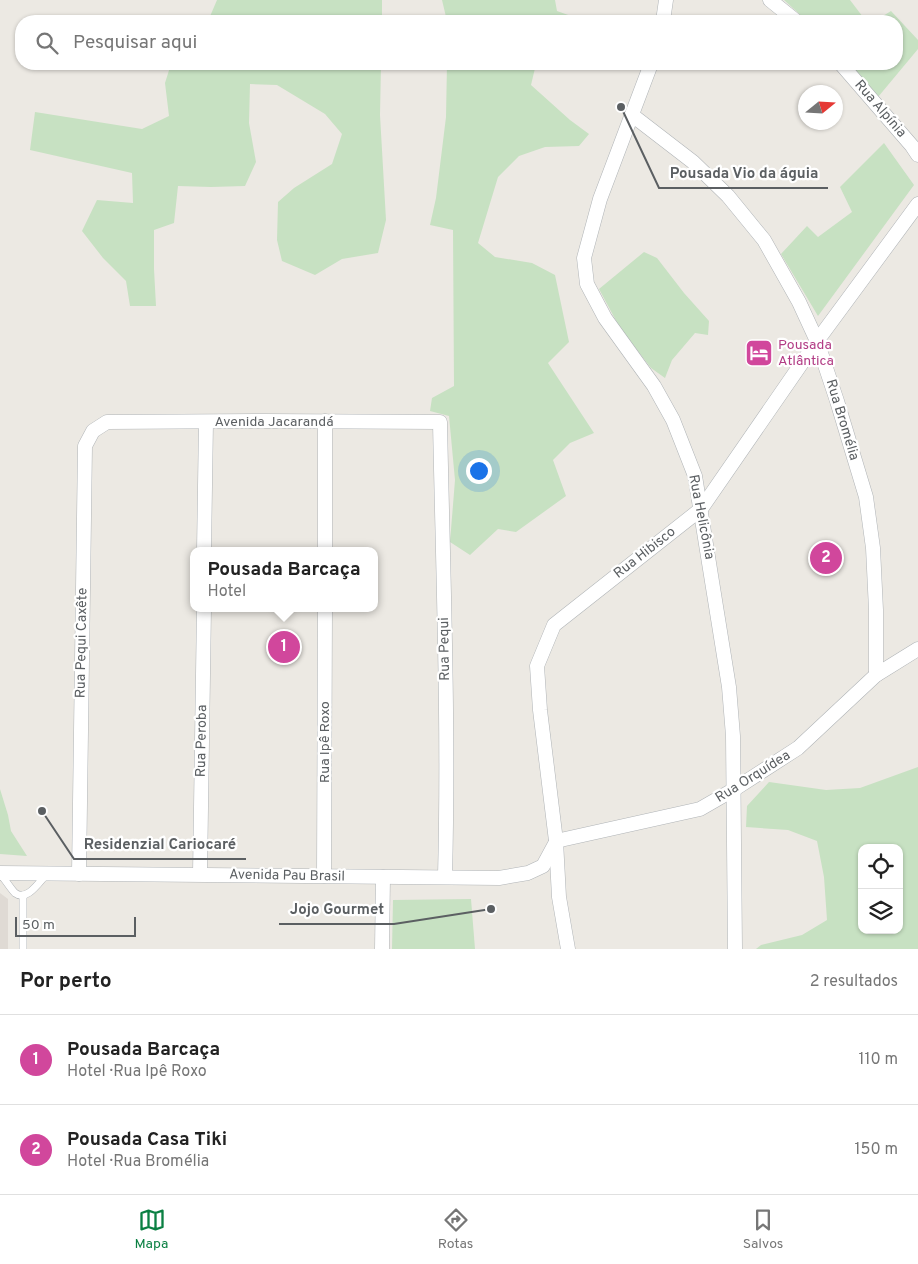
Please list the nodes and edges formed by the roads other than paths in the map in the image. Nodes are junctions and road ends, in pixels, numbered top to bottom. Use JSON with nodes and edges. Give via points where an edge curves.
{"nodes":[{"id":1,"x":666,"y":0,"type":"edge"},
{"id":2,"x":770,"y":0,"type":"edge"},
{"id":3,"x":664,"y":15,"type":"edge"},
{"id":4,"x":789,"y":15,"type":"edge"},
{"id":5,"x":649,"y":70,"type":"edge"},
{"id":6,"x":846,"y":70,"type":"edge"},
{"id":7,"x":632,"y":115,"type":"junction"},
{"id":8,"x":918,"y":155,"type":"edge"},
{"id":9,"x":918,"y":204,"type":"edge"},
{"id":10,"x":817,"y":341,"type":"junction"},
{"id":11,"x":325,"y":421,"type":"junction"},
{"id":12,"x":108,"y":422,"type":"joint"},
{"id":13,"x":206,"y":422,"type":"junction"},
{"id":14,"x":440,"y":422,"type":"joint"},
{"id":15,"x":701,"y":509,"type":"junction"},
{"id":16,"x":204,"y":547,"type":"edge"},
{"id":17,"x":325,"y":547,"type":"edge"},
{"id":18,"x":204,"y":612,"type":"edge"},
{"id":19,"x":325,"y":612,"type":"edge"},
{"id":20,"x":918,"y":650,"type":"edge"},
{"id":21,"x":876,"y":675,"type":"junction"},
{"id":22,"x":733,"y":790,"type":"junction"},
{"id":23,"x":556,"y":841,"type":"junction"},
{"id":24,"x":0,"y":873,"type":"edge"},
{"id":25,"x":46,"y":874,"type":"junction"},
{"id":26,"x":79,"y":874,"type":"junction"},
{"id":27,"x":200,"y":874,"type":"junction"},
{"id":28,"x":324,"y":876,"type":"junction"},
{"id":29,"x":445,"y":876,"type":"junction"},
{"id":30,"x":383,"y":877,"type":"junction"},
{"id":31,"x":23,"y":895,"type":"junction"},
{"id":32,"x":23,"y":949,"type":"edge"},
{"id":33,"x":382,"y":949,"type":"edge"},
{"id":34,"x":568,"y":949,"type":"edge"},
{"id":35,"x":736,"y":949,"type":"edge"}],
"edges":[{"from":1,"to":3,"type":"street"},
{"from":2,"to":4,"type":"street"},
{"from":5,"to":7,"type":"street","name":"Rua Helicônia"},
{"from":6,"to":8,"type":"street","name":"Rua Alpínia"},
{"from":7,"to":10,"type":"street","name":"Rua Bromélia","via":[[693,162],[728,196],[764,240],[800,302]]},
{"from":7,"to":15,"type":"street","name":"Rua Helicônia","via":[[600,199],[584,258],[587,284],[605,318],[654,386],[673,420],[695,476]]},
{"from":9,"to":10,"type":"street","name":"Rua Hibisco"},
{"from":10,"to":15,"type":"street","name":"Rua Hibisco"},
{"from":10,"to":21,"type":"street","name":"Rua Bromélia","via":[[866,497],[873,548]]},
{"from":11,"to":13,"type":"street","name":"Avenida Jacarandá"},
{"from":11,"to":14,"type":"street","name":"Avenida Jacarandá"},
{"from":11,"to":17,"type":"street"},
{"from":12,"to":13,"type":"street","name":"Avenida Jacarandá"},
{"from":12,"to":26,"type":"street","name":"Rua Pequi Caxête","via":[[93,431],[85,446]]},
{"from":13,"to":16,"type":"street"},
{"from":14,"to":29,"type":"street","name":"Rua Pequi","via":[[446,700]]},
{"from":15,"to":22,"type":"street","name":"Rua Helicônia","via":[[729,687]]},
{"from":15,"to":23,"type":"street","name":"Rua Hibisco","via":[[554,625],[537,666]]},
{"from":18,"to":27,"type":"street","name":"Rua Peroba"},
{"from":19,"to":28,"type":"street","name":"Rua Ipê Roxo"},
{"from":20,"to":21,"type":"street","name":"Rua Orquídea"},
{"from":21,"to":22,"type":"street","name":"Rua Orquídea","via":[[798,748]]},
{"from":22,"to":23,"type":"street","name":"Rua Orquídea","via":[[700,809]]},
{"from":22,"to":35,"type":"street","name":"Rua Helicônia"},
{"from":23,"to":29,"type":"street","name":"Avenida Pau Brasil","via":[[543,866],[528,873],[499,878]]},
{"from":23,"to":34,"type":"street","name":"Rua Hibisco","via":[[559,897]]},
{"from":24,"to":25,"type":"street","name":"Avenida Pau Brasil"},
{"from":24,"to":31,"type":"lane","via":[[16,893]]},
{"from":25,"to":26,"type":"street","name":"Avenida Pau Brasil"},
{"from":25,"to":31,"type":"lane","via":[[29,894]]},
{"from":26,"to":27,"type":"street","name":"Avenida Pau Brasil"},
{"from":27,"to":28,"type":"street","name":"Avenida Pau Brasil"},
{"from":28,"to":30,"type":"street","name":"Avenida Pau Brasil"},
{"from":29,"to":30,"type":"street","name":"Avenida Pau Brasil"},
{"from":30,"to":33,"type":"street"},
{"from":31,"to":32,"type":"lane"}]}
